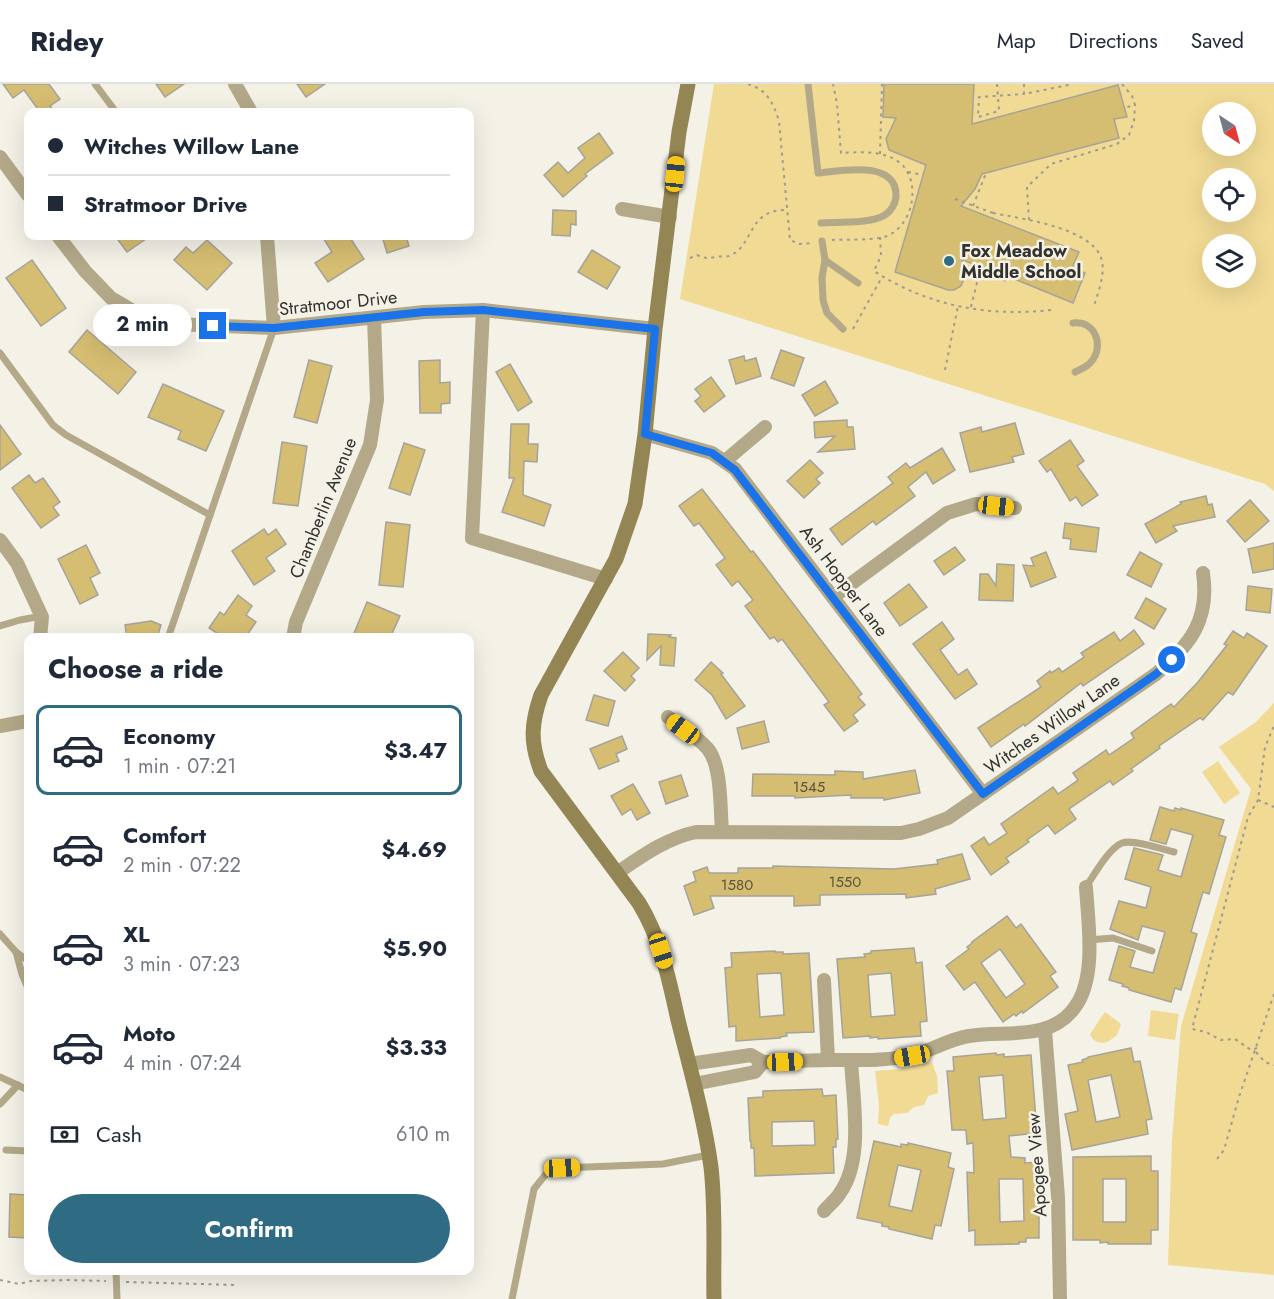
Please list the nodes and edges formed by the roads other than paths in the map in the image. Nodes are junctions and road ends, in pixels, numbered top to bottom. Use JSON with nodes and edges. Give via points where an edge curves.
{"nodes":[{"id":1,"x":95,"y":84,"type":"edge"},
{"id":2,"x":235,"y":84,"type":"edge"},
{"id":3,"x":687,"y":84,"type":"edge"},
{"id":4,"x":808,"y":84,"type":"edge"},
{"id":5,"x":113,"y":108,"type":"edge"},
{"id":6,"x":249,"y":108,"type":"edge"},
{"id":7,"x":0,"y":157,"type":"edge"},
{"id":8,"x":24,"y":190,"type":"edge"},
{"id":9,"x":622,"y":209,"type":"dead end"},
{"id":10,"x":670,"y":217,"type":"junction"},
{"id":11,"x":821,"y":223,"type":"dead end"},
{"id":12,"x":61,"y":240,"type":"edge"},
{"id":13,"x":267,"y":240,"type":"edge"},
{"id":14,"x":822,"y":241,"type":"road end"},
{"id":15,"x":825,"y":260,"type":"junction"},
{"id":16,"x":858,"y":284,"type":"dead end"},
{"id":17,"x":483,"y":310,"type":"junction"},
{"id":18,"x":374,"y":318,"type":"junction"},
{"id":19,"x":1073,"y":323,"type":"dead end"},
{"id":20,"x":274,"y":328,"type":"junction"},
{"id":21,"x":655,"y":329,"type":"junction"},
{"id":22,"x":843,"y":329,"type":"dead end"},
{"id":23,"x":0,"y":353,"type":"edge"},
{"id":24,"x":1075,"y":372,"type":"dead end"},
{"id":25,"x":765,"y":427,"type":"dead end"},
{"id":26,"x":645,"y":434,"type":"junction"},
{"id":27,"x":726,"y":461,"type":"junction"},
{"id":28,"x":1015,"y":508,"type":"dead end"},
{"id":29,"x":210,"y":514,"type":"junction"},
{"id":30,"x":0,"y":540,"type":"edge"},
{"id":31,"x":1203,"y":573,"type":"dead end"},
{"id":32,"x":606,"y":579,"type":"junction"},
{"id":33,"x":833,"y":597,"type":"junction"},
{"id":34,"x":42,"y":616,"type":"junction"},
{"id":35,"x":0,"y":626,"type":"edge"},
{"id":36,"x":40,"y":633,"type":"edge"},
{"id":37,"x":170,"y":633,"type":"edge"},
{"id":38,"x":294,"y":633,"type":"edge"},
{"id":39,"x":668,"y":717,"type":"dead end"},
{"id":40,"x":24,"y":722,"type":"edge"},
{"id":41,"x":0,"y":726,"type":"edge"},
{"id":42,"x":983,"y":794,"type":"junction"},
{"id":43,"x":722,"y":831,"type":"junction"},
{"id":44,"x":1174,"y":852,"type":"dead end"},
{"id":45,"x":617,"y":873,"type":"junction"},
{"id":46,"x":1086,"y":886,"type":"joint"},
{"id":47,"x":0,"y":934,"type":"edge"},
{"id":48,"x":1088,"y":940,"type":"junction"},
{"id":49,"x":1152,"y":951,"type":"dead end"},
{"id":50,"x":16,"y":952,"type":"junction"},
{"id":51,"x":24,"y":958,"type":"edge"},
{"id":52,"x":24,"y":979,"type":"edge"},
{"id":53,"x":824,"y":980,"type":"dead end"},
{"id":54,"x":1045,"y":1030,"type":"junction"},
{"id":55,"x":828,"y":1060,"type":"junction"},
{"id":56,"x":851,"y":1060,"type":"junction"},
{"id":57,"x":763,"y":1062,"type":"junction"},
{"id":58,"x":689,"y":1064,"type":"junction"},
{"id":59,"x":0,"y":1077,"type":"edge"},
{"id":60,"x":694,"y":1084,"type":"junction"},
{"id":61,"x":18,"y":1085,"type":"junction"},
{"id":62,"x":24,"y":1088,"type":"edge"},
{"id":63,"x":0,"y":1104,"type":"edge"},
{"id":64,"x":6,"y":1150,"type":"dead end"},
{"id":65,"x":24,"y":1151,"type":"edge"},
{"id":66,"x":708,"y":1155,"type":"junction"},
{"id":67,"x":824,"y":1211,"type":"dead end"},
{"id":68,"x":116,"y":1275,"type":"edge"},
{"id":69,"x":117,"y":1299,"type":"edge"},
{"id":70,"x":512,"y":1299,"type":"edge"},
{"id":71,"x":714,"y":1299,"type":"edge"},
{"id":72,"x":1060,"y":1299,"type":"edge"}],
"edges":[{"from":1,"to":5,"type":"lane"},
{"from":2,"to":6,"type":"street"},
{"from":3,"to":10,"type":"main road"},
{"from":4,"to":11,"type":"lane","via":[[818,172],[876,170],[885,174],[896,198],[885,215],[873,219]]},
{"from":7,"to":8,"type":"street"},
{"from":9,"to":10,"type":"street"},
{"from":10,"to":21,"type":"main road"},
{"from":12,"to":20,"type":"street","name":"Stratmoor Drive","via":[[111,298],[140,315],[172,324]]},
{"from":13,"to":20,"type":"street"},
{"from":14,"to":15,"type":"lane"},
{"from":15,"to":16,"type":"lane"},
{"from":15,"to":22,"type":"lane","via":[[823,300],[827,313]]},
{"from":17,"to":18,"type":"street","name":"Stratmoor Drive"},
{"from":17,"to":21,"type":"street","name":"Stratmoor Drive"},
{"from":17,"to":32,"type":"street","via":[[472,538]]},
{"from":18,"to":20,"type":"street","name":"Stratmoor Drive"},
{"from":18,"to":38,"type":"street","name":"Chamberlin Avenue","via":[[377,400],[370,445]]},
{"from":19,"to":24,"type":"lane","via":[[1081,322],[1094,330],[1098,348],[1089,365]]},
{"from":20,"to":29,"type":"lane"},
{"from":21,"to":26,"type":"main road"},
{"from":23,"to":29,"type":"lane","via":[[53,425],[66,435]]},
{"from":25,"to":27,"type":"street"},
{"from":26,"to":27,"type":"street","name":"Ash Hopper Lane","via":[[712,453]]},
{"from":26,"to":32,"type":"main road","via":[[635,504]]},
{"from":27,"to":33,"type":"street","name":"Ash Hopper Lane"},
{"from":28,"to":33,"type":"street","via":[[976,504],[947,513]]},
{"from":29,"to":37,"type":"lane"},
{"from":30,"to":34,"type":"street","via":[[17,563]]},
{"from":31,"to":42,"type":"street","name":"Witches Willow Lane","via":[[1204,611],[1172,660]]},
{"from":32,"to":45,"type":"main road","via":[[540,695],[532,735],[541,771]]},
{"from":33,"to":42,"type":"street","name":"Ash Hopper Lane"},
{"from":34,"to":35,"type":"lane"},
{"from":34,"to":36,"type":"street"},
{"from":39,"to":43,"type":"street","via":[[699,740],[714,758]]},
{"from":40,"to":41,"type":"street"},
{"from":42,"to":43,"type":"street","name":"Witches Willow Lane","via":[[948,818],[901,833]]},
{"from":43,"to":45,"type":"street","name":"Witches Willow Lane","via":[[680,835]]},
{"from":44,"to":46,"type":"lane","via":[[1123,842],[1113,849]]},
{"from":45,"to":58,"type":"main road","via":[[657,938]]},
{"from":46,"to":48,"type":"street"},
{"from":47,"to":50,"type":"lane"},
{"from":48,"to":49,"type":"lane","via":[[1113,938]]},
{"from":48,"to":54,"type":"street","via":[[1087,975],[1080,1000],[1064,1018]]},
{"from":50,"to":51,"type":"lane"},
{"from":50,"to":52,"type":"lane"},
{"from":53,"to":55,"type":"street"},
{"from":54,"to":56,"type":"street","via":[[972,1035],[912,1056]]},
{"from":54,"to":72,"type":"street","name":"Apogee View","via":[[1058,1197]]},
{"from":55,"to":56,"type":"street"},
{"from":55,"to":57,"type":"street"},
{"from":56,"to":67,"type":"street","via":[[854,1156],[841,1193]]},
{"from":57,"to":58,"type":"street","via":[[751,1054]]},
{"from":57,"to":60,"type":"street","via":[[755,1072]]},
{"from":58,"to":60,"type":"main road"},
{"from":59,"to":61,"type":"lane"},
{"from":60,"to":66,"type":"main road"},
{"from":61,"to":62,"type":"lane"},
{"from":61,"to":63,"type":"lane"},
{"from":64,"to":65,"type":"lane"},
{"from":66,"to":70,"type":"lane","via":[[663,1164],[562,1168],[546,1174],[534,1189]]},
{"from":66,"to":71,"type":"main road","via":[[714,1214]]},
{"from":68,"to":69,"type":"lane"}]}
